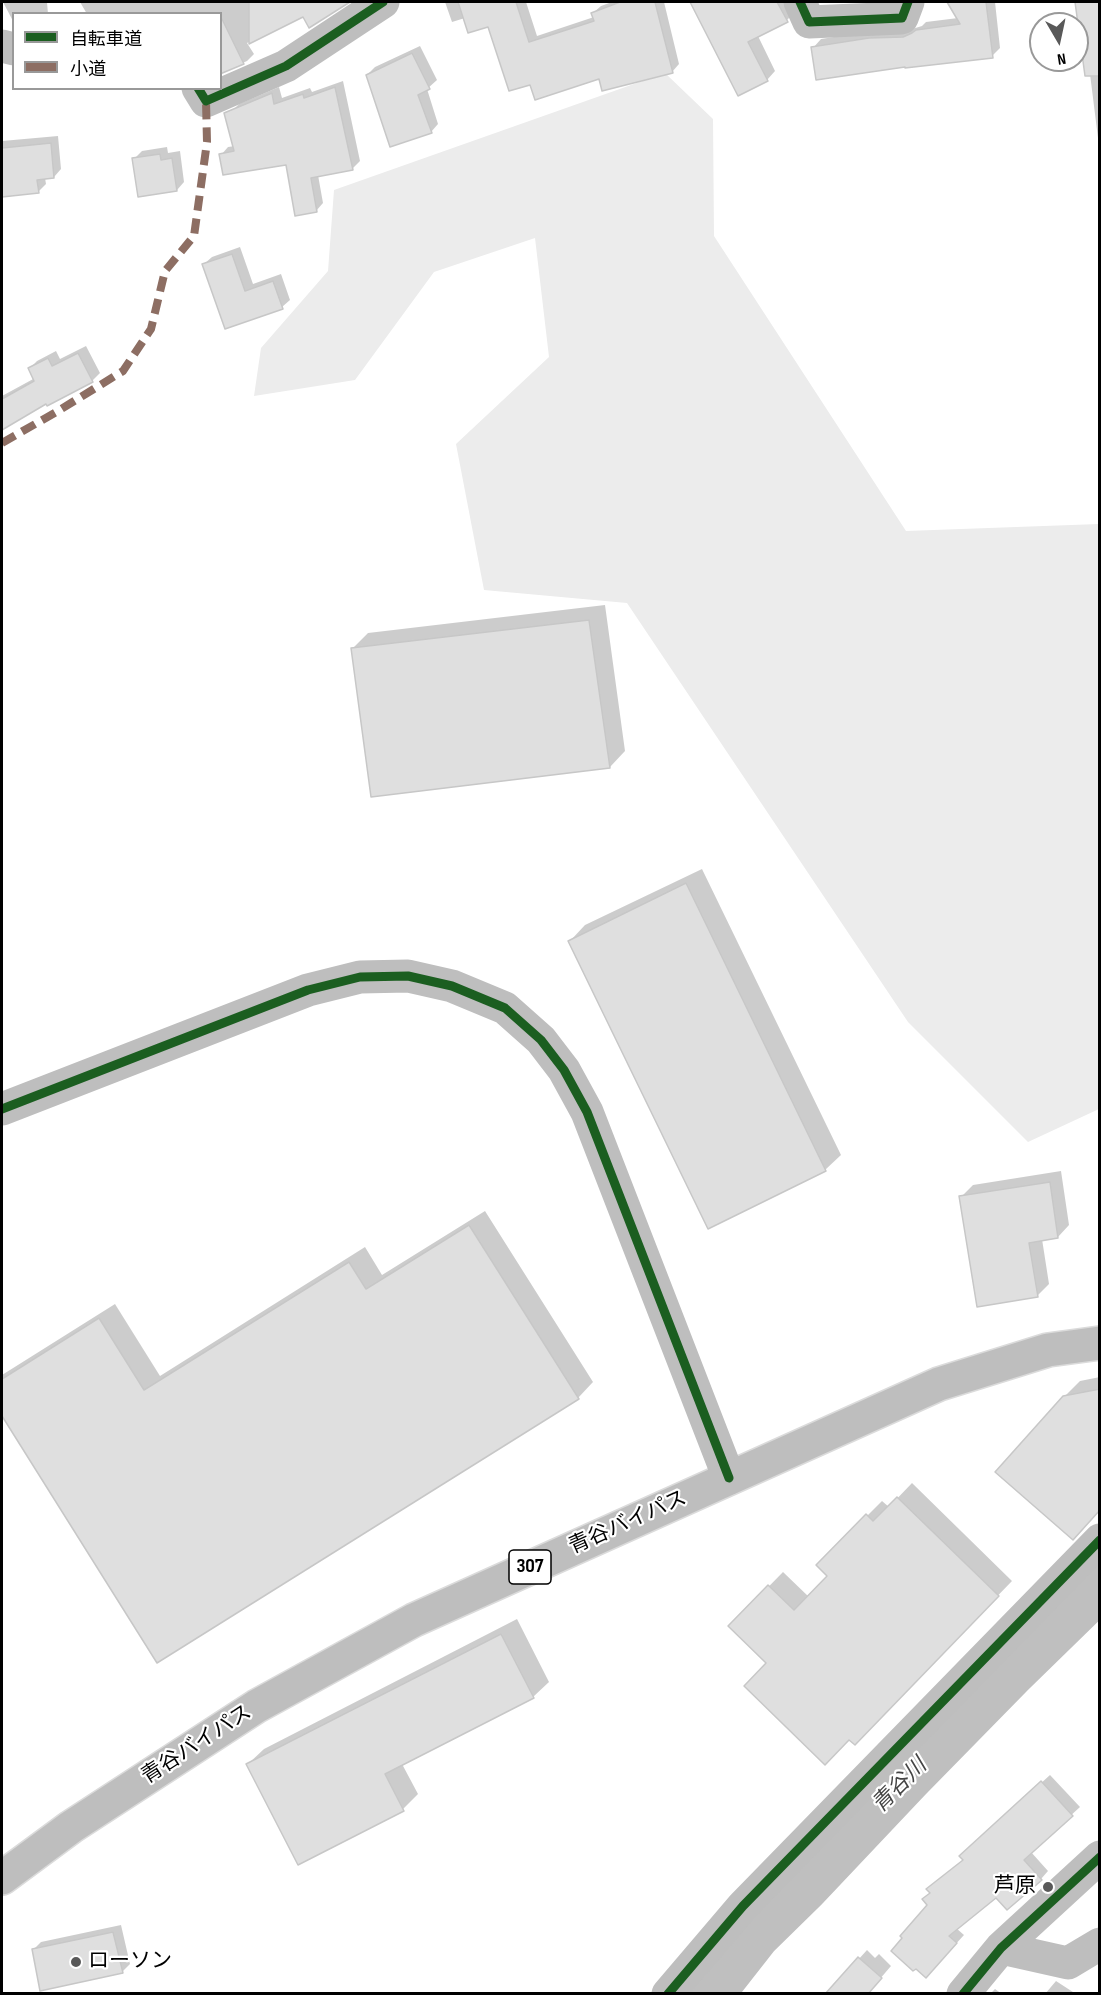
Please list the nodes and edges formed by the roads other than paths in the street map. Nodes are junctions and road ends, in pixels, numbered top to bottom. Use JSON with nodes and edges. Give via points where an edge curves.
{"nodes":[{"id":1,"x":379,"y":2,"type":"edge"},
{"id":2,"x":800,"y":2,"type":"edge"},
{"id":3,"x":908,"y":2,"type":"edge"},
{"id":4,"x":199,"y":90,"type":"edge"},
{"id":5,"x":2,"y":1109,"type":"edge"},
{"id":6,"x":1100,"y":1344,"type":"edge"},
{"id":7,"x":729,"y":1478,"type":"junction"},
{"id":8,"x":1100,"y":1540,"type":"edge"},
{"id":9,"x":1100,"y":1857,"type":"edge"},
{"id":10,"x":2,"y":1878,"type":"edge"},
{"id":11,"x":1100,"y":1944,"type":"edge"},
{"id":12,"x":1001,"y":1948,"type":"junction"},
{"id":13,"x":668,"y":1994,"type":"edge"},
{"id":14,"x":963,"y":1994,"type":"edge"}],
"edges":[{"from":1,"to":4,"type":"main road","via":[[286,66],[206,101]]},
{"from":2,"to":3,"type":"main road","via":[[809,22],[902,18]]},
{"from":5,"to":7,"type":"main road","via":[[308,990],[360,977],[408,976],[452,986],[505,1008],[541,1041],[564,1070],[586,1112]]},
{"from":6,"to":7,"type":"main road","name":"青谷バイパス","number":"307","via":[[1048,1350],[939,1384]]},
{"from":7,"to":10,"type":"main road","name":"青谷バイパス","number":"307","via":[[414,1620],[267,1700],[71,1827]]},
{"from":8,"to":13,"type":"main road","via":[[743,1906]]},
{"from":9,"to":12,"type":"main road"},
{"from":11,"to":12,"type":"main road","via":[[1068,1963]]},
{"from":12,"to":14,"type":"main road"}]}
